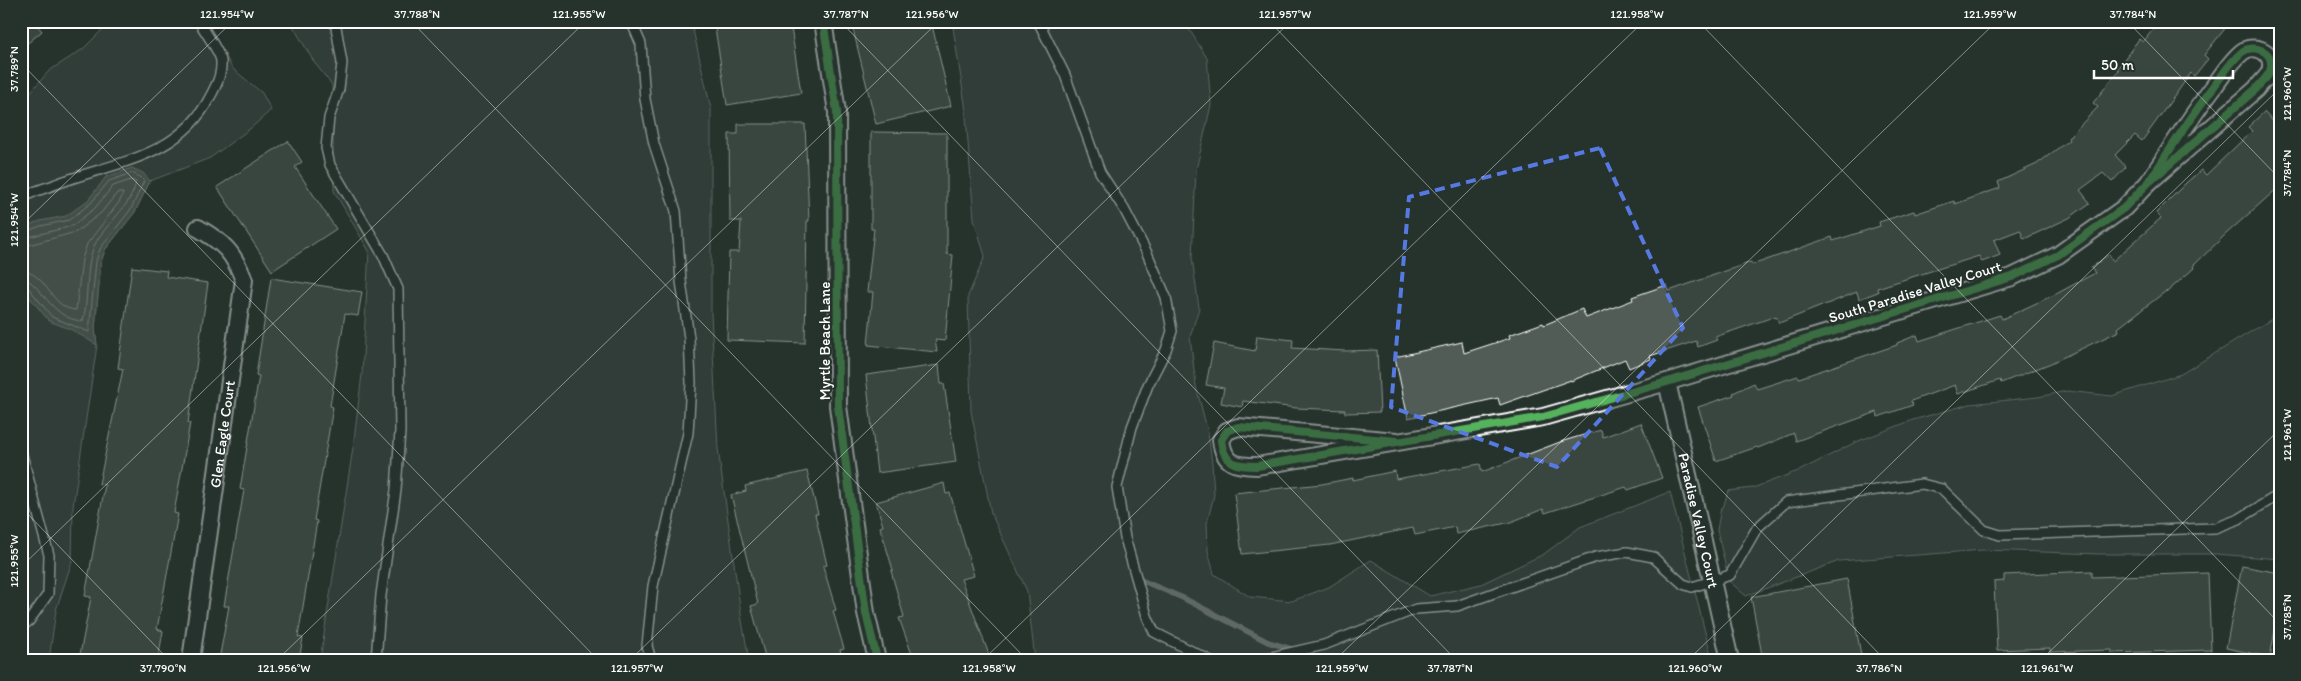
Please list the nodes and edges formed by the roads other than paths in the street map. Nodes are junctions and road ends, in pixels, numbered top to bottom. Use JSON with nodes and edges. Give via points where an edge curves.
{"nodes":[{"id":1,"x":199,"y":21,"type":"edge"},
{"id":2,"x":335,"y":21,"type":"edge"},
{"id":3,"x":632,"y":21,"type":"edge"},
{"id":4,"x":823,"y":21,"type":"edge"},
{"id":5,"x":1038,"y":21,"type":"edge"},
{"id":6,"x":2148,"y":183,"type":"junction"},
{"id":7,"x":21,"y":199,"type":"edge"},
{"id":8,"x":198,"y":228,"type":"dead end"},
{"id":9,"x":1668,"y":382,"type":"junction"},
{"id":10,"x":1397,"y":441,"type":"junction"},
{"id":11,"x":21,"y":450,"type":"edge"},
{"id":12,"x":2280,"y":494,"type":"edge"},
{"id":13,"x":1712,"y":582,"type":"junction"},
{"id":14,"x":21,"y":628,"type":"edge"},
{"id":15,"x":191,"y":660,"type":"edge"},
{"id":16,"x":376,"y":660,"type":"edge"},
{"id":17,"x":651,"y":660,"type":"edge"},
{"id":18,"x":877,"y":660,"type":"edge"},
{"id":19,"x":1209,"y":660,"type":"edge"},
{"id":20,"x":1258,"y":660,"type":"edge"},
{"id":21,"x":1730,"y":660,"type":"edge"}],
"edges":[{"from":1,"to":7,"type":"lane","via":[[221,60],[219,80],[202,112],[158,150],[68,179]]},
{"from":2,"to":16,"type":"lane","via":[[342,63],[340,89],[329,118],[326,148],[330,165],[383,255],[398,289],[400,431],[396,490],[380,595]]},
{"from":3,"to":17,"type":"lane","via":[[642,44],[645,99],[654,144],[676,211],[691,383],[688,433],[653,586],[647,646]]},
{"from":4,"to":18,"type":"street","name":"Myrtle Beach Lane","via":[[837,112],[838,406],[866,613]]},
{"from":5,"to":19,"type":"lane","via":[[1065,75],[1100,172],[1143,244],[1166,297],[1172,331],[1132,426],[1117,487],[1125,538],[1154,632]]},
{"from":6,"to":6,"type":"street","name":"South Paradise Valley Court","via":[[2256,88],[2271,67],[2264,51],[2256,47],[2247,48],[2232,62],[2197,108]]},
{"from":6,"to":9,"type":"street","name":"South Paradise Valley Court","via":[[2124,208],[2058,255],[2012,277]]},
{"from":8,"to":15,"type":"street","name":"Glen Eagle Court","via":[[221,241],[236,260],[244,280]]},
{"from":9,"to":10,"type":"street","name":"South Paradise Valley Court","via":[[1543,417],[1450,435]]},
{"from":9,"to":13,"type":"street","name":"Paradise Valley Court"},
{"from":10,"to":10,"type":"street","via":[[1238,427],[1227,432],[1221,440],[1222,451],[1228,460],[1240,466],[1256,466]]},
{"from":11,"to":14,"type":"lane","via":[[49,555],[48,594]]},
{"from":12,"to":13,"type":"lane","via":[[2239,519],[2214,528],[2000,534],[1984,530],[1942,489],[1922,484],[1842,493],[1786,502],[1757,528],[1730,575]]},
{"from":13,"to":20,"type":"lane","via":[[1692,586],[1683,584],[1653,557],[1627,552],[1596,557],[1457,606],[1416,609],[1324,645]]},
{"from":13,"to":21,"type":"street","name":"Paradise Valley Court"}]}
